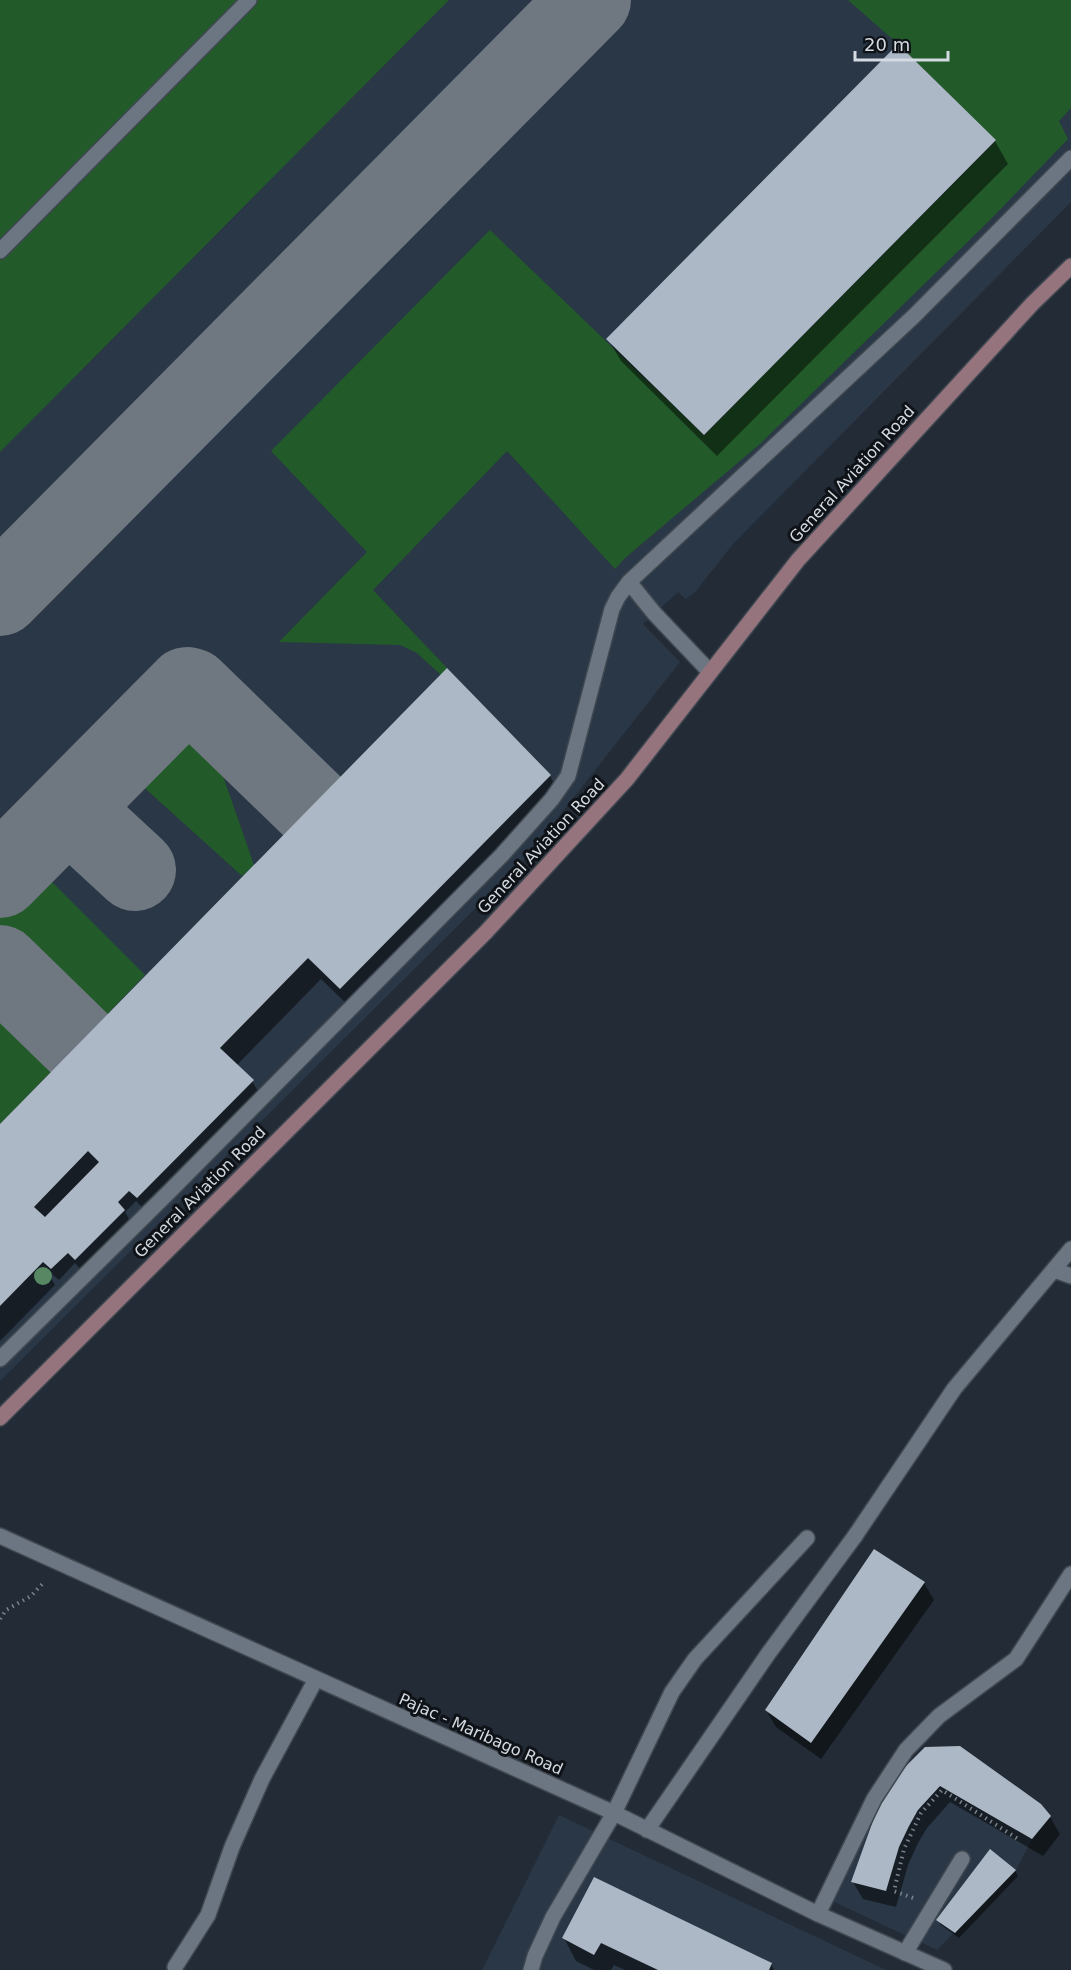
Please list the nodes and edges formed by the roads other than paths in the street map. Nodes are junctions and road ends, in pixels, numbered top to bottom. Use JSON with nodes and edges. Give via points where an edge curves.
{"nodes":[{"id":1,"x":249,"y":0,"type":"edge"},
{"id":2,"x":1071,"y":158,"type":"edge"},
{"id":3,"x":0,"y":251,"type":"edge"},
{"id":4,"x":1071,"y":266,"type":"edge"},
{"id":5,"x":629,"y":582,"type":"junction"},
{"id":6,"x":711,"y":672,"type":"junction"},
{"id":7,"x":1071,"y":1250,"type":"edge"},
{"id":8,"x":1054,"y":1270,"type":"junction"},
{"id":9,"x":1071,"y":1276,"type":"edge"},
{"id":10,"x":0,"y":1359,"type":"edge"},
{"id":11,"x":0,"y":1418,"type":"edge"},
{"id":12,"x":0,"y":1536,"type":"edge"},
{"id":13,"x":807,"y":1538,"type":"dead end"},
{"id":14,"x":1071,"y":1574,"type":"edge"},
{"id":15,"x":316,"y":1679,"type":"junction"},
{"id":16,"x":614,"y":1814,"type":"junction"},
{"id":17,"x":647,"y":1830,"type":"junction"},
{"id":18,"x":962,"y":1859,"type":"dead end"},
{"id":19,"x":818,"y":1914,"type":"junction"},
{"id":20,"x":904,"y":1953,"type":"junction"},
{"id":21,"x":175,"y":1966,"type":"dead end"},
{"id":22,"x":940,"y":1969,"type":"edge"},
{"id":23,"x":531,"y":1970,"type":"edge"}],
"edges":[{"from":1,"to":3,"type":"street"},
{"from":2,"to":5,"type":"street","via":[[914,316]]},
{"from":4,"to":6,"type":"main road","name":"General Aviation Road","via":[[798,560]]},
{"from":5,"to":6,"type":"street"},
{"from":5,"to":10,"type":"street","via":[[612,609],[568,776],[552,799],[494,863]]},
{"from":6,"to":11,"type":"main road","name":"General Aviation Road","via":[[627,779],[486,932]]},
{"from":7,"to":8,"type":"street"},
{"from":8,"to":9,"type":"street"},
{"from":8,"to":17,"type":"street","via":[[954,1389]]},
{"from":12,"to":15,"type":"street","name":"Pajac - Maribago Road"},
{"from":13,"to":16,"type":"street","via":[[695,1659],[672,1692]]},
{"from":14,"to":19,"type":"street","via":[[1016,1659],[939,1716],[906,1750],[874,1799]]},
{"from":15,"to":16,"type":"street","name":"Pajac - Maribago Road"},
{"from":15,"to":21,"type":"street","via":[[262,1779],[208,1914]]},
{"from":16,"to":17,"type":"street","name":"Pajac - Maribago Road"},
{"from":16,"to":23,"type":"street","via":[[553,1917]]},
{"from":17,"to":19,"type":"street","name":"Pajac - Maribago Road"},
{"from":18,"to":20,"type":"street"},
{"from":19,"to":20,"type":"street","name":"Pajac - Maribago Road"},
{"from":20,"to":22,"type":"street","name":"Pajac - Maribago Road"}]}
